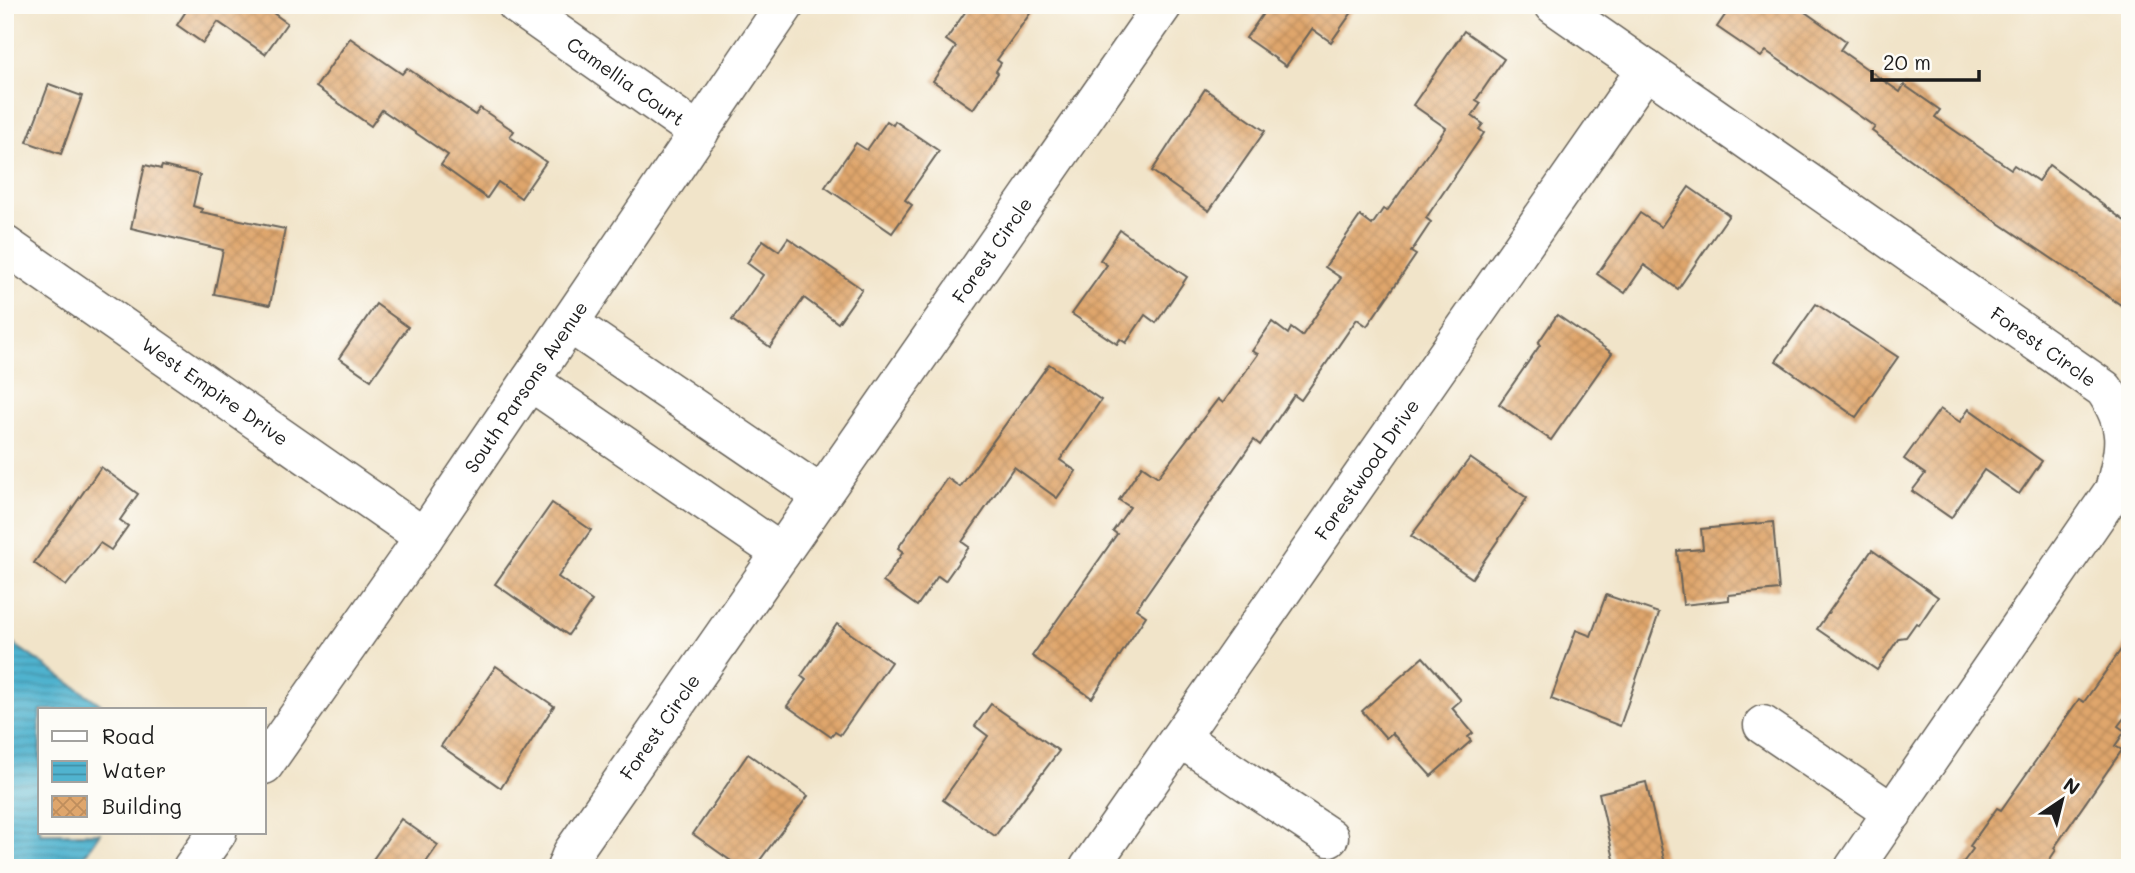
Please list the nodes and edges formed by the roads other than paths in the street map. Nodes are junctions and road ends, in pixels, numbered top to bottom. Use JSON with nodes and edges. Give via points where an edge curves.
{"nodes":[{"id":1,"x":517,"y":5,"type":"edge"},
{"id":2,"x":785,"y":5,"type":"edge"},
{"id":3,"x":1163,"y":5,"type":"edge"},
{"id":4,"x":1554,"y":5,"type":"edge"},
{"id":5,"x":1646,"y":69,"type":"junction"},
{"id":6,"x":699,"y":133,"type":"junction"},
{"id":7,"x":5,"y":244,"type":"edge"},
{"id":8,"x":569,"y":323,"type":"junction"},
{"id":9,"x":530,"y":382,"type":"junction"},
{"id":10,"x":821,"y":495,"type":"junction"},
{"id":11,"x":424,"y":537,"type":"junction"},
{"id":12,"x":781,"y":553,"type":"junction"},
{"id":13,"x":1763,"y":725,"type":"dead end"},
{"id":14,"x":1180,"y":738,"type":"junction"},
{"id":15,"x":266,"y":762,"type":"edge"},
{"id":16,"x":1893,"y":813,"type":"junction"},
{"id":17,"x":215,"y":834,"type":"edge"},
{"id":18,"x":1329,"y":837,"type":"dead end"},
{"id":19,"x":192,"y":868,"type":"edge"},
{"id":20,"x":566,"y":868,"type":"edge"},
{"id":21,"x":1089,"y":868,"type":"edge"},
{"id":22,"x":1854,"y":868,"type":"edge"}],
"edges":[{"from":1,"to":6,"type":"street","name":"Camellia Court"},
{"from":2,"to":6,"type":"street","name":"South Parsons Avenue"},
{"from":3,"to":10,"type":"street","name":"Forest Circle"},
{"from":4,"to":5,"type":"street","name":"Forest Circle"},
{"from":5,"to":14,"type":"street","name":"Forestwood Drive"},
{"from":5,"to":16,"type":"street","name":"Forest Circle","via":[[2104,389],[2119,410],[2123,459],[2114,490]]},
{"from":6,"to":8,"type":"street","name":"South Parsons Avenue"},
{"from":7,"to":11,"type":"street","name":"West Empire Drive"},
{"from":8,"to":9,"type":"street","name":"South Parsons Avenue"},
{"from":8,"to":10,"type":"street"},
{"from":9,"to":11,"type":"street","name":"South Parsons Avenue"},
{"from":9,"to":12,"type":"street"},
{"from":10,"to":12,"type":"street","name":"Forest Circle"},
{"from":11,"to":15,"type":"street","name":"South Parsons Avenue"},
{"from":12,"to":20,"type":"street","name":"Forest Circle","via":[[572,853]]},
{"from":13,"to":16,"type":"street"},
{"from":14,"to":18,"type":"street"},
{"from":14,"to":21,"type":"street","name":"Forestwood Drive"},
{"from":16,"to":22,"type":"street","name":"Forest Circle"},
{"from":17,"to":19,"type":"street"}]}
